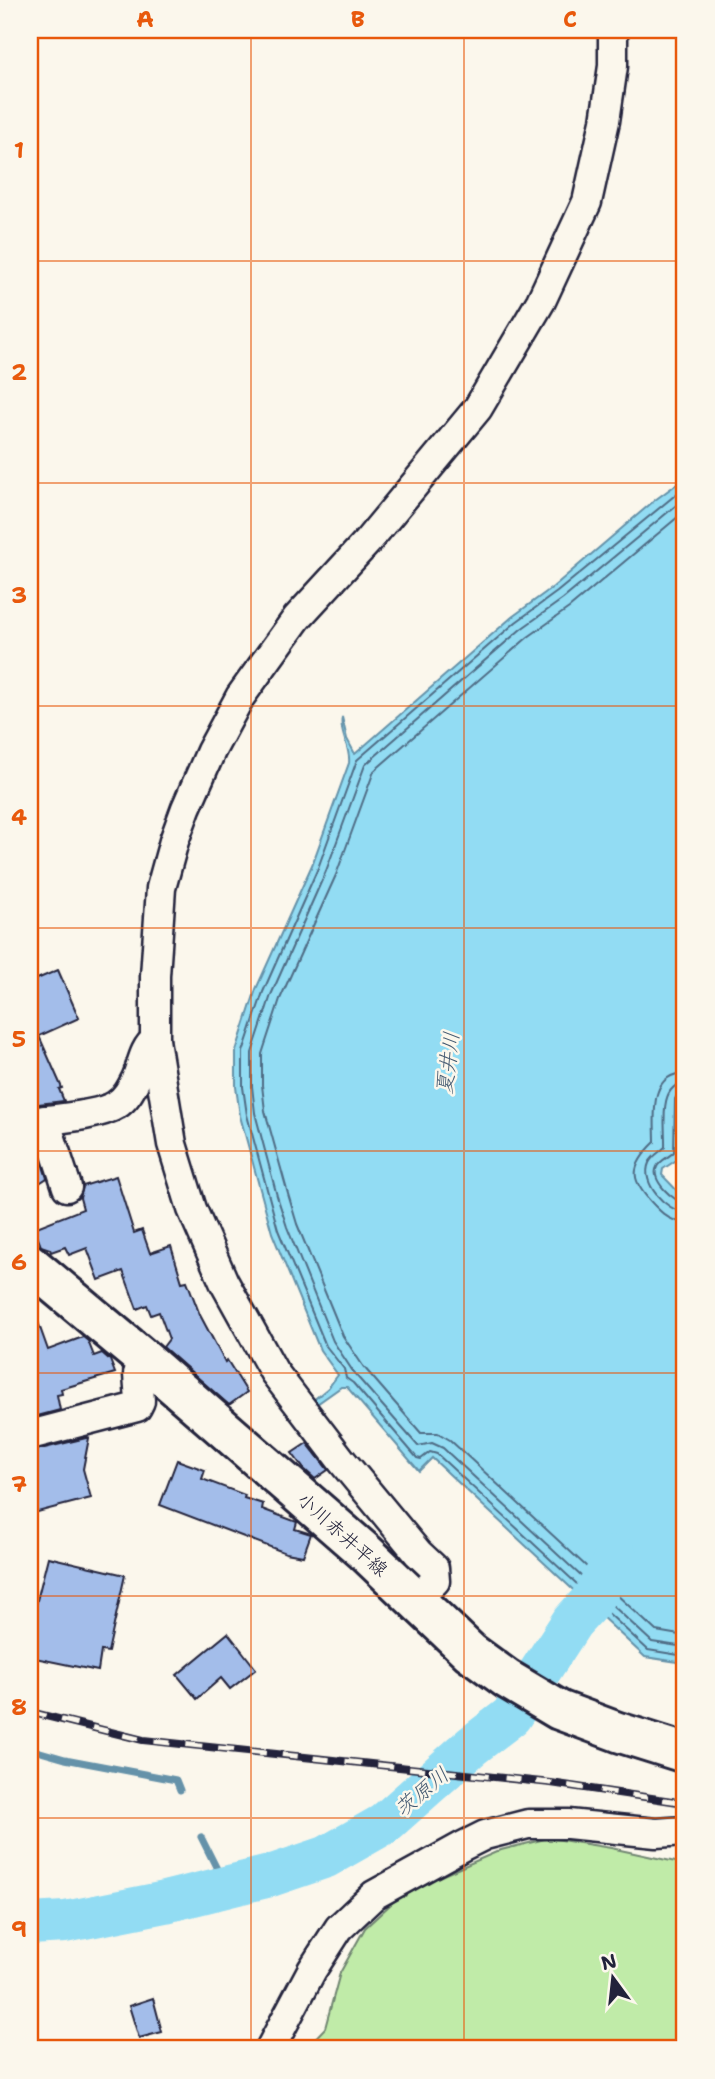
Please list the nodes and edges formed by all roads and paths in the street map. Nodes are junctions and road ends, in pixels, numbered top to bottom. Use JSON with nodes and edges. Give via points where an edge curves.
{"nodes":[{"id":1,"x":613,"y":30,"type":"edge"},
{"id":2,"x":155,"y":1041,"type":"junction"},
{"id":3,"x":37,"y":1121,"type":"edge"},
{"id":4,"x":67,"y":1187,"type":"dead end"},
{"id":5,"x":30,"y":1264,"type":"edge"},
{"id":6,"x":146,"y":1360,"type":"junction"},
{"id":7,"x":30,"y":1435,"type":"edge"},
{"id":8,"x":422,"y":1608,"type":"junction"},
{"id":9,"x":685,"y":1753,"type":"edge"},
{"id":10,"x":685,"y":1831,"type":"edge"},
{"id":11,"x":270,"y":2049,"type":"edge"}],
"edges":[{"from":1,"to":2,"type":"street","via":[[605,121],[587,202],[541,301],[478,408],[297,618],[240,697],[211,751],[174,841],[161,888]]},
{"from":2,"to":3,"type":"street","via":[[148,1046],[131,1091],[119,1104]]},
{"from":2,"to":8,"type":"street","via":[[172,1144],[192,1209],[224,1282],[287,1390],[434,1568],[435,1581]]},
{"from":3,"to":4,"type":"street"},
{"from":5,"to":6,"type":"main road","name":"小川赤井平線"},
{"from":6,"to":7,"type":"street","via":[[138,1374],[137,1407]]},
{"from":6,"to":8,"type":"main road","name":"小川赤井平線","via":[[365,1552]]},
{"from":8,"to":9,"type":"main road","name":"小川赤井平線","via":[[470,1652],[559,1710]]},
{"from":10,"to":11,"type":"street","via":[[528,1825],[485,1835],[463,1846],[373,1895],[339,1928]]}]}
